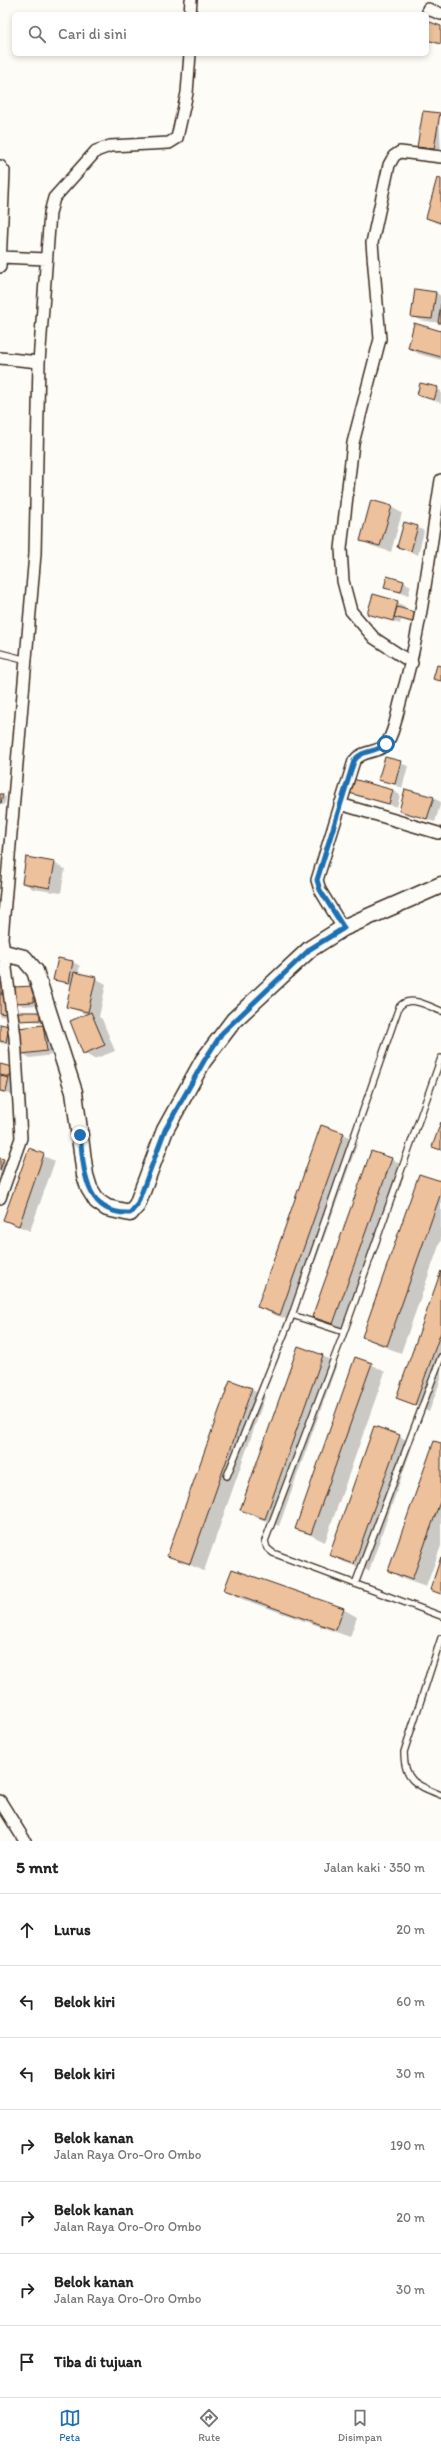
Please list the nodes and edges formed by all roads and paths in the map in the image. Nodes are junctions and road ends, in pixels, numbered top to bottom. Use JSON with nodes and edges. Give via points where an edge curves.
{"nodes":[{"id":1,"x":191,"y":0,"type":"edge"},
{"id":2,"x":428,"y":9,"type":"dead end"},
{"id":3,"x":190,"y":12,"type":"edge"},
{"id":4,"x":441,"y":14,"type":"edge"},
{"id":5,"x":190,"y":56,"type":"edge"},
{"id":6,"x":441,"y":157,"type":"edge"},
{"id":7,"x":0,"y":166,"type":"edge"},
{"id":8,"x":46,"y":259,"type":"junction"},
{"id":9,"x":0,"y":262,"type":"edge"},
{"id":10,"x":0,"y":358,"type":"edge"},
{"id":11,"x":39,"y":362,"type":"junction"},
{"id":12,"x":441,"y":480,"type":"edge"},
{"id":13,"x":0,"y":652,"type":"edge"},
{"id":14,"x":27,"y":660,"type":"junction"},
{"id":15,"x":412,"y":663,"type":"junction"},
{"id":16,"x":340,"y":804,"type":"junction"},
{"id":17,"x":438,"y":833,"type":"dead end"},
{"id":18,"x":441,"y":885,"type":"edge"},
{"id":19,"x":344,"y":928,"type":"junction"},
{"id":20,"x":2,"y":951,"type":"edge"},
{"id":21,"x":441,"y":1011,"type":"edge"},
{"id":22,"x":441,"y":1058,"type":"edge"},
{"id":23,"x":0,"y":1198,"type":"edge"},
{"id":24,"x":292,"y":1315,"type":"junction"},
{"id":25,"x":344,"y":1332,"type":"junction"},
{"id":26,"x":441,"y":1357,"type":"edge"},
{"id":27,"x":227,"y":1476,"type":"dead end"},
{"id":28,"x":355,"y":1584,"type":"junction"},
{"id":29,"x":441,"y":1616,"type":"edge"},
{"id":30,"x":441,"y":1638,"type":"edge"},
{"id":31,"x":441,"y":1795,"type":"edge"},
{"id":32,"x":0,"y":1801,"type":"edge"},
{"id":33,"x":23,"y":1837,"type":"edge"}],
"edges":[{"from":1,"to":3,"type":"street"},
{"from":2,"to":4,"type":"street"},
{"from":5,"to":8,"type":"street","via":[[186,93],[176,138],[169,143],[110,146],[96,151],[54,198],[50,213]]},
{"from":6,"to":15,"type":"street","via":[[400,152],[394,156],[388,171],[372,242],[380,339],[353,443],[341,549],[343,581],[351,611],[374,638]]},
{"from":7,"to":9,"type":"street","via":[[4,171]]},
{"from":8,"to":9,"type":"street"},
{"from":8,"to":11,"type":"street"},
{"from":10,"to":11,"type":"street"},
{"from":11,"to":14,"type":"street","via":[[35,554]]},
{"from":12,"to":15,"type":"street"},
{"from":13,"to":14,"type":"lane"},
{"from":14,"to":20,"type":"street"},
{"from":15,"to":16,"type":"street","via":[[390,738],[381,749],[358,756],[354,761]]},
{"from":16,"to":17,"type":"street"},
{"from":16,"to":19,"type":"street","via":[[317,880],[320,890]]},
{"from":18,"to":19,"type":"main road"},
{"from":19,"to":20,"type":"main road","via":[[310,949],[222,1033],[165,1130],[137,1205],[130,1213],[107,1208],[97,1201],[89,1188],[74,1092],[35,971],[24,958]]},
{"from":20,"to":23,"type":"street","via":[[15,1037],[22,1128],[20,1143]]},
{"from":21,"to":24,"type":"lane","via":[[413,1001],[404,1002],[399,1007]]},
{"from":22,"to":25,"type":"lane"},
{"from":24,"to":25,"type":"lane"},
{"from":24,"to":27,"type":"lane"},
{"from":25,"to":28,"type":"lane","via":[[265,1541],[273,1554]]},
{"from":26,"to":28,"type":"lane"},
{"from":28,"to":29,"type":"lane"},
{"from":30,"to":31,"type":"lane","via":[[404,1758],[409,1776],[418,1786]]},
{"from":32,"to":33,"type":"street"}]}
